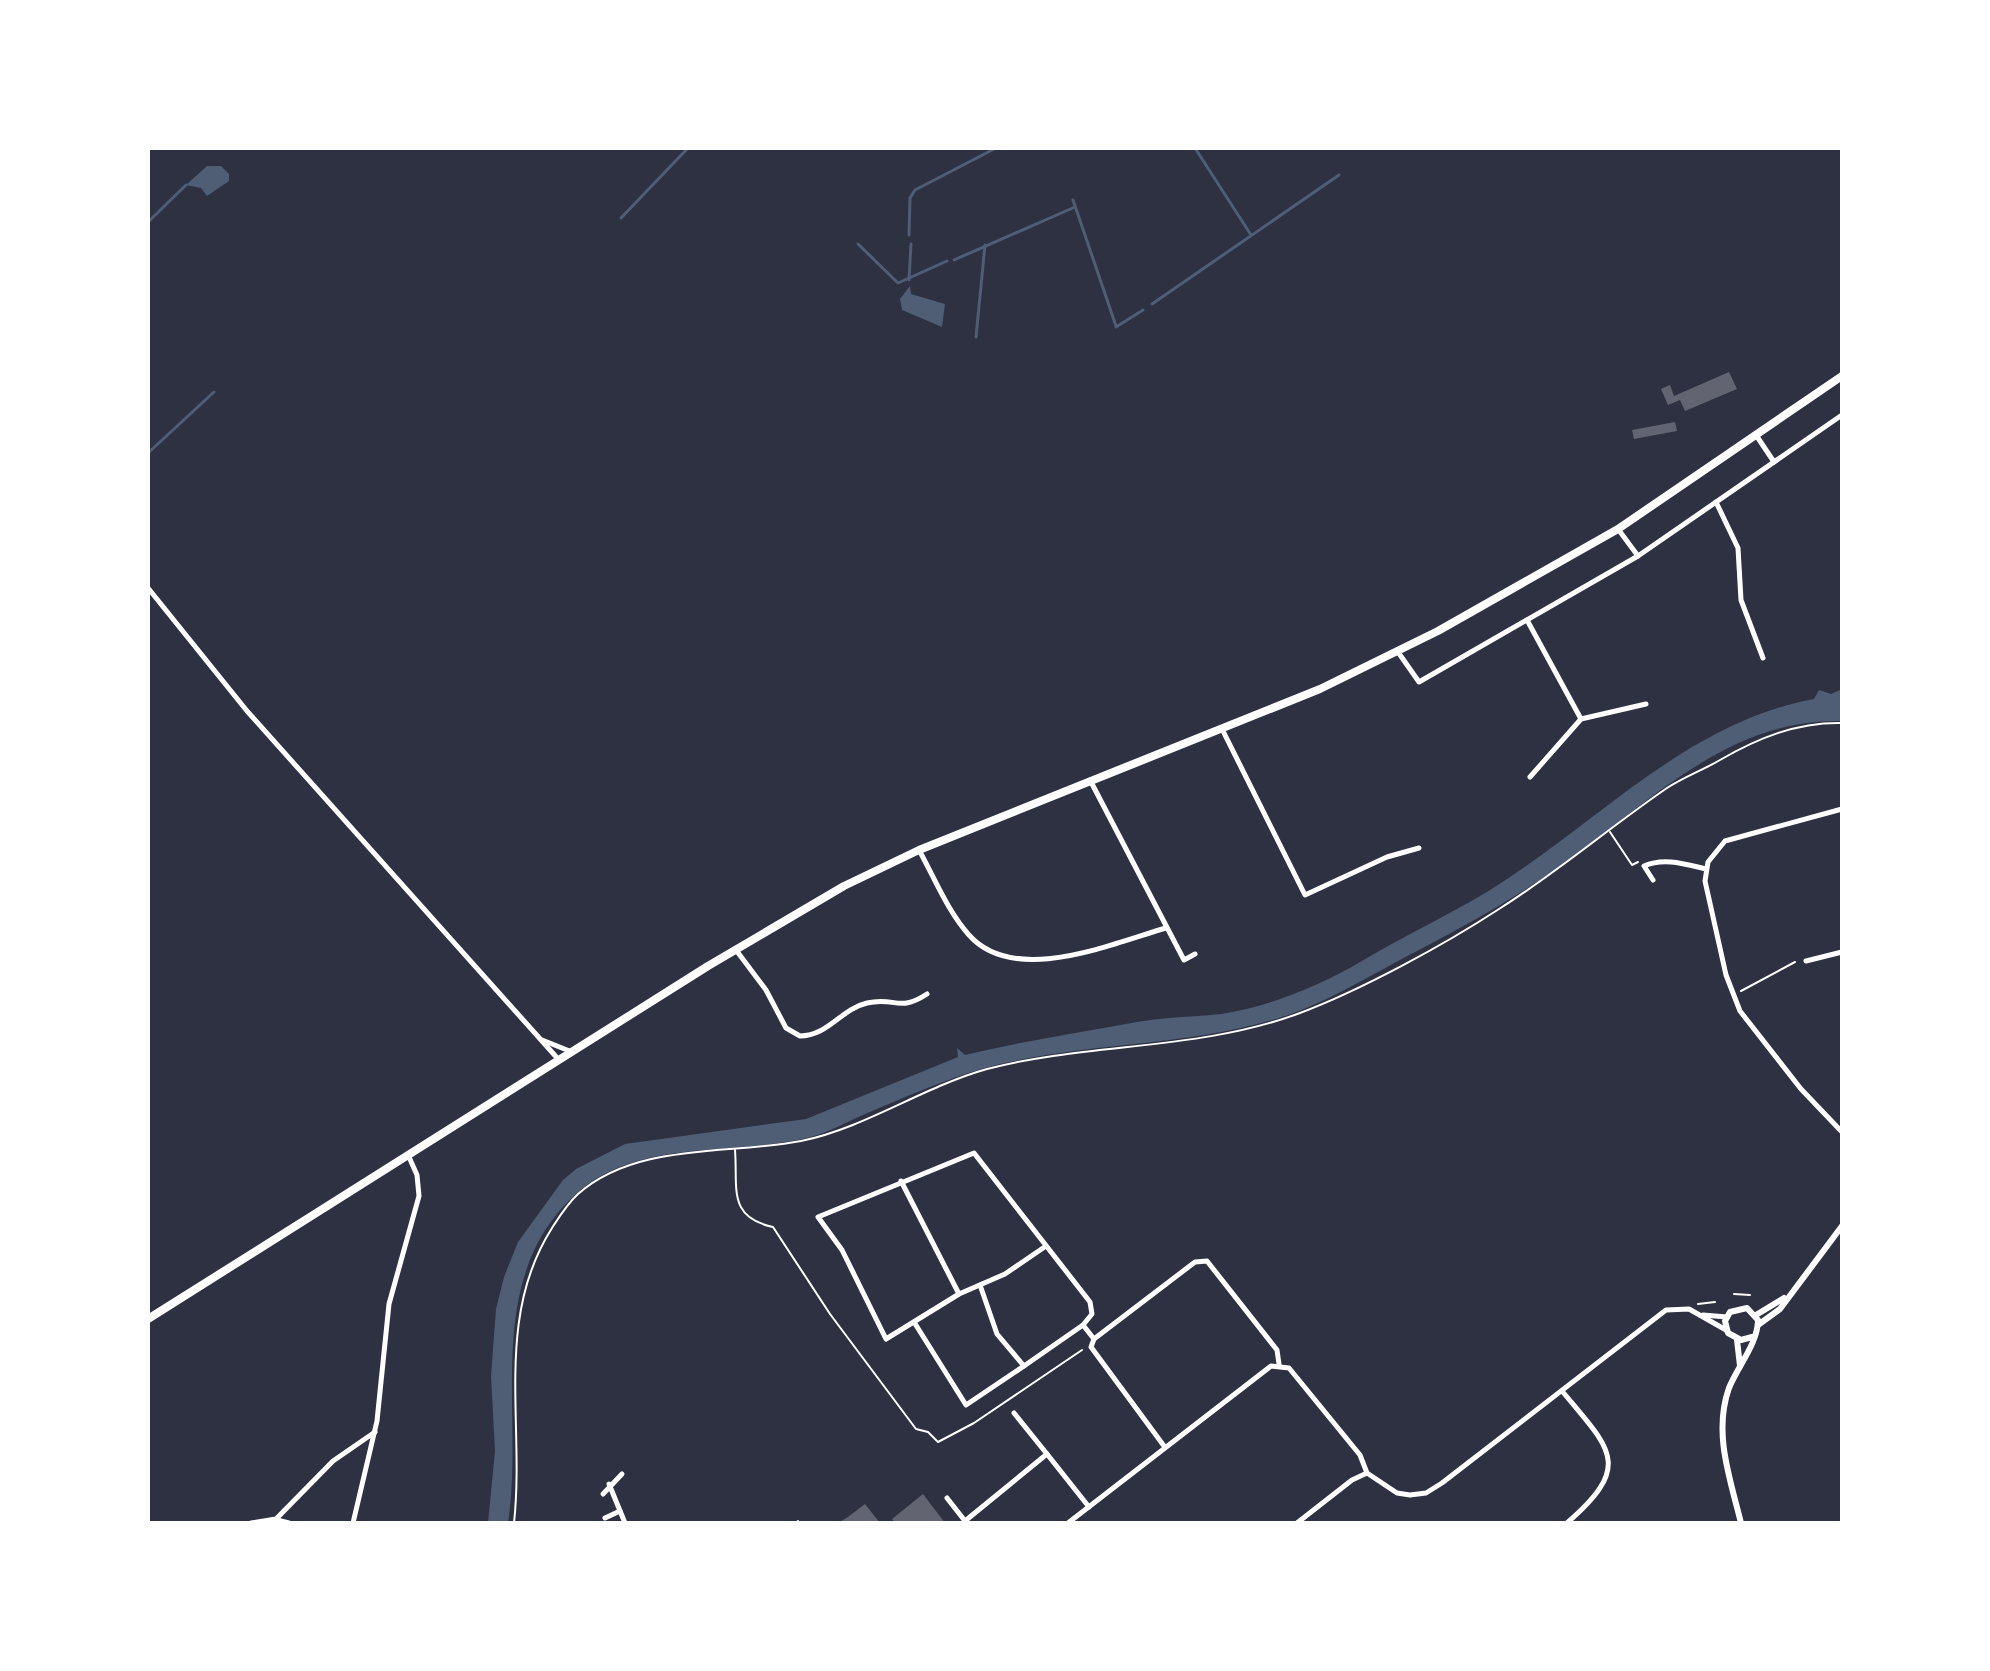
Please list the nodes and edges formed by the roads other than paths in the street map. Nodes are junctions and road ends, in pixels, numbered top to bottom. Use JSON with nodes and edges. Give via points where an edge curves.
{"nodes":[{"id":1,"x":1842,"y":376,"type":"edge"},
{"id":2,"x":1842,"y":415,"type":"edge"},
{"id":3,"x":1756,"y":435,"type":"junction"},
{"id":4,"x":1774,"y":462,"type":"junction"},
{"id":5,"x":1716,"y":502,"type":"junction"},
{"id":6,"x":1618,"y":529,"type":"junction"},
{"id":7,"x":1638,"y":556,"type":"junction"},
{"id":8,"x":148,"y":588,"type":"edge"},
{"id":9,"x":1527,"y":620,"type":"junction"},
{"id":10,"x":1397,"y":651,"type":"junction"},
{"id":11,"x":1763,"y":658,"type":"dead end"},
{"id":12,"x":1646,"y":704,"type":"dead end"},
{"id":13,"x":1581,"y":719,"type":"junction"},
{"id":14,"x":1221,"y":728,"type":"junction"},
{"id":15,"x":1530,"y":777,"type":"dead end"},
{"id":16,"x":1090,"y":780,"type":"junction"},
{"id":17,"x":1842,"y":809,"type":"edge"},
{"id":18,"x":1419,"y":848,"type":"dead end"},
{"id":19,"x":919,"y":850,"type":"junction"},
{"id":20,"x":1706,"y":869,"type":"junction"},
{"id":21,"x":1653,"y":880,"type":"dead end"},
{"id":22,"x":1166,"y":928,"type":"junction"},
{"id":23,"x":735,"y":950,"type":"junction"},
{"id":24,"x":1842,"y":952,"type":"edge"},
{"id":25,"x":1195,"y":954,"type":"dead end"},
{"id":26,"x":1806,"y":961,"type":"dead end"},
{"id":27,"x":927,"y":994,"type":"dead end"},
{"id":28,"x":537,"y":1038,"type":"junction"},
{"id":29,"x":572,"y":1052,"type":"junction"},
{"id":30,"x":559,"y":1060,"type":"junction"},
{"id":31,"x":1842,"y":1132,"type":"edge"},
{"id":32,"x":409,"y":1157,"type":"junction"},
{"id":33,"x":901,"y":1181,"type":"junction"},
{"id":34,"x":1842,"y":1226,"type":"edge"},
{"id":35,"x":1046,"y":1246,"type":"junction"},
{"id":36,"x":980,"y":1285,"type":"junction"},
{"id":37,"x":959,"y":1294,"type":"junction"},
{"id":38,"x":1787,"y":1296,"type":"junction"},
{"id":39,"x":1702,"y":1315,"type":"junction"},
{"id":40,"x":1756,"y":1315,"type":"junction"},
{"id":41,"x":1727,"y":1317,"type":"junction"},
{"id":42,"x":148,"y":1319,"type":"edge"},
{"id":43,"x":914,"y":1322,"type":"junction"},
{"id":44,"x":1083,"y":1325,"type":"junction"},
{"id":45,"x":1758,"y":1325,"type":"junction"},
{"id":46,"x":1726,"y":1330,"type":"junction"},
{"id":47,"x":1752,"y":1337,"type":"junction"},
{"id":48,"x":1094,"y":1339,"type":"junction"},
{"id":49,"x":1737,"y":1340,"type":"junction"},
{"id":50,"x":1279,"y":1364,"type":"junction"},
{"id":51,"x":1024,"y":1366,"type":"junction"},
{"id":52,"x":1740,"y":1366,"type":"junction"},
{"id":53,"x":1562,"y":1391,"type":"junction"},
{"id":54,"x":1014,"y":1413,"type":"dead end"},
{"id":55,"x":375,"y":1432,"type":"junction"},
{"id":56,"x":1164,"y":1446,"type":"junction"},
{"id":57,"x":1047,"y":1454,"type":"junction"},
{"id":58,"x":1367,"y":1473,"type":"junction"},
{"id":59,"x":622,"y":1474,"type":"dead end"},
{"id":60,"x":609,"y":1484,"type":"junction"},
{"id":61,"x":603,"y":1494,"type":"dead end"},
{"id":62,"x":947,"y":1498,"type":"dead end"},
{"id":63,"x":1089,"y":1507,"type":"junction"},
{"id":64,"x":620,"y":1511,"type":"junction"},
{"id":65,"x":605,"y":1518,"type":"dead end"},
{"id":66,"x":276,"y":1519,"type":"junction"},
{"id":67,"x":251,"y":1523,"type":"edge"},
{"id":68,"x":289,"y":1523,"type":"edge"},
{"id":69,"x":353,"y":1523,"type":"edge"},
{"id":70,"x":625,"y":1523,"type":"edge"},
{"id":71,"x":1068,"y":1523,"type":"edge"},
{"id":72,"x":1297,"y":1523,"type":"edge"},
{"id":73,"x":1567,"y":1523,"type":"edge"},
{"id":74,"x":1741,"y":1523,"type":"edge"}],
"edges":[{"from":1,"to":3,"type":"main road"},
{"from":2,"to":4,"type":"street"},
{"from":3,"to":4,"type":"street"},
{"from":3,"to":6,"type":"main road"},
{"from":4,"to":5,"type":"street"},
{"from":5,"to":7,"type":"street"},
{"from":5,"to":11,"type":"street","via":[[1738,548],[1741,600]]},
{"from":6,"to":7,"type":"street"},
{"from":6,"to":10,"type":"main road"},
{"from":7,"to":9,"type":"street"},
{"from":8,"to":28,"type":"street","via":[[247,711]]},
{"from":9,"to":10,"type":"street","via":[[1419,682]]},
{"from":9,"to":13,"type":"street"},
{"from":10,"to":14,"type":"main road"},
{"from":12,"to":13,"type":"street"},
{"from":13,"to":15,"type":"street"},
{"from":14,"to":16,"type":"main road"},
{"from":14,"to":18,"type":"street","via":[[1305,895]]},
{"from":16,"to":19,"type":"main road"},
{"from":16,"to":22,"type":"street"},
{"from":17,"to":20,"type":"street","via":[[1736,835],[1718,847]]},
{"from":19,"to":22,"type":"street","via":[[961,926],[982,947],[1002,957],[1024,961],[1080,953]]},
{"from":19,"to":23,"type":"main road","via":[[844,886]]},
{"from":20,"to":21,"type":"street","via":[[1649,863],[1644,866]]},
{"from":20,"to":31,"type":"street","via":[[1708,901],[1733,995],[1764,1045]]},
{"from":22,"to":25,"type":"street","via":[[1184,960]]},
{"from":23,"to":27,"type":"street","via":[[766,990],[786,1028],[800,1036],[819,1033],[867,1003],[912,1004]]},
{"from":23,"to":29,"type":"main road"},
{"from":24,"to":26,"type":"street"},
{"from":28,"to":29,"type":"street"},
{"from":28,"to":30,"type":"street"},
{"from":29,"to":30,"type":"main road"},
{"from":30,"to":32,"type":"main road"},
{"from":32,"to":42,"type":"main road"},
{"from":32,"to":55,"type":"street","via":[[419,1196],[389,1304]]},
{"from":33,"to":35,"type":"street","via":[[974,1153]]},
{"from":33,"to":37,"type":"street"},
{"from":33,"to":43,"type":"street","via":[[818,1217],[842,1250],[886,1339]]},
{"from":34,"to":38,"type":"street"},
{"from":35,"to":36,"type":"street"},
{"from":35,"to":44,"type":"street","via":[[1093,1307]]},
{"from":36,"to":37,"type":"street"},
{"from":36,"to":51,"type":"street","via":[[997,1334]]},
{"from":37,"to":43,"type":"street"},
{"from":38,"to":40,"type":"street"},
{"from":38,"to":45,"type":"street","via":[[1780,1309]]},
{"from":39,"to":41,"type":"street"},
{"from":39,"to":46,"type":"street"},
{"from":39,"to":53,"type":"street","via":[[1666,1310]]},
{"from":40,"to":41,"type":"street","via":[[1742,1307]]},
{"from":40,"to":45,"type":"street"},
{"from":41,"to":46,"type":"street"},
{"from":43,"to":51,"type":"street","via":[[966,1405]]},
{"from":44,"to":48,"type":"street"},
{"from":44,"to":51,"type":"street"},
{"from":45,"to":47,"type":"street"},
{"from":46,"to":49,"type":"street"},
{"from":47,"to":49,"type":"street"},
{"from":47,"to":52,"type":"street"},
{"from":48,"to":50,"type":"street","via":[[1195,1262],[1207,1261],[1277,1350]]},
{"from":48,"to":56,"type":"street","via":[[1091,1347],[1115,1384]]},
{"from":49,"to":52,"type":"street"},
{"from":50,"to":56,"type":"street"},
{"from":50,"to":58,"type":"street","via":[[1289,1368],[1360,1455]]},
{"from":52,"to":74,"type":"street","via":[[1724,1405],[1721,1431]]},
{"from":53,"to":58,"type":"street","via":[[1426,1493],[1397,1493]]},
{"from":53,"to":73,"type":"street","via":[[1600,1439],[1609,1462],[1600,1492]]},
{"from":54,"to":57,"type":"street"},
{"from":55,"to":66,"type":"street","via":[[333,1461]]},
{"from":55,"to":69,"type":"street"},
{"from":56,"to":63,"type":"street"},
{"from":57,"to":62,"type":"street","via":[[965,1521]]},
{"from":57,"to":63,"type":"street"},
{"from":58,"to":72,"type":"street"},
{"from":59,"to":60,"type":"street"},
{"from":60,"to":61,"type":"street"},
{"from":60,"to":64,"type":"street"},
{"from":63,"to":71,"type":"street"},
{"from":64,"to":65,"type":"street"},
{"from":64,"to":70,"type":"street"},
{"from":66,"to":67,"type":"street"},
{"from":66,"to":68,"type":"street"}]}
